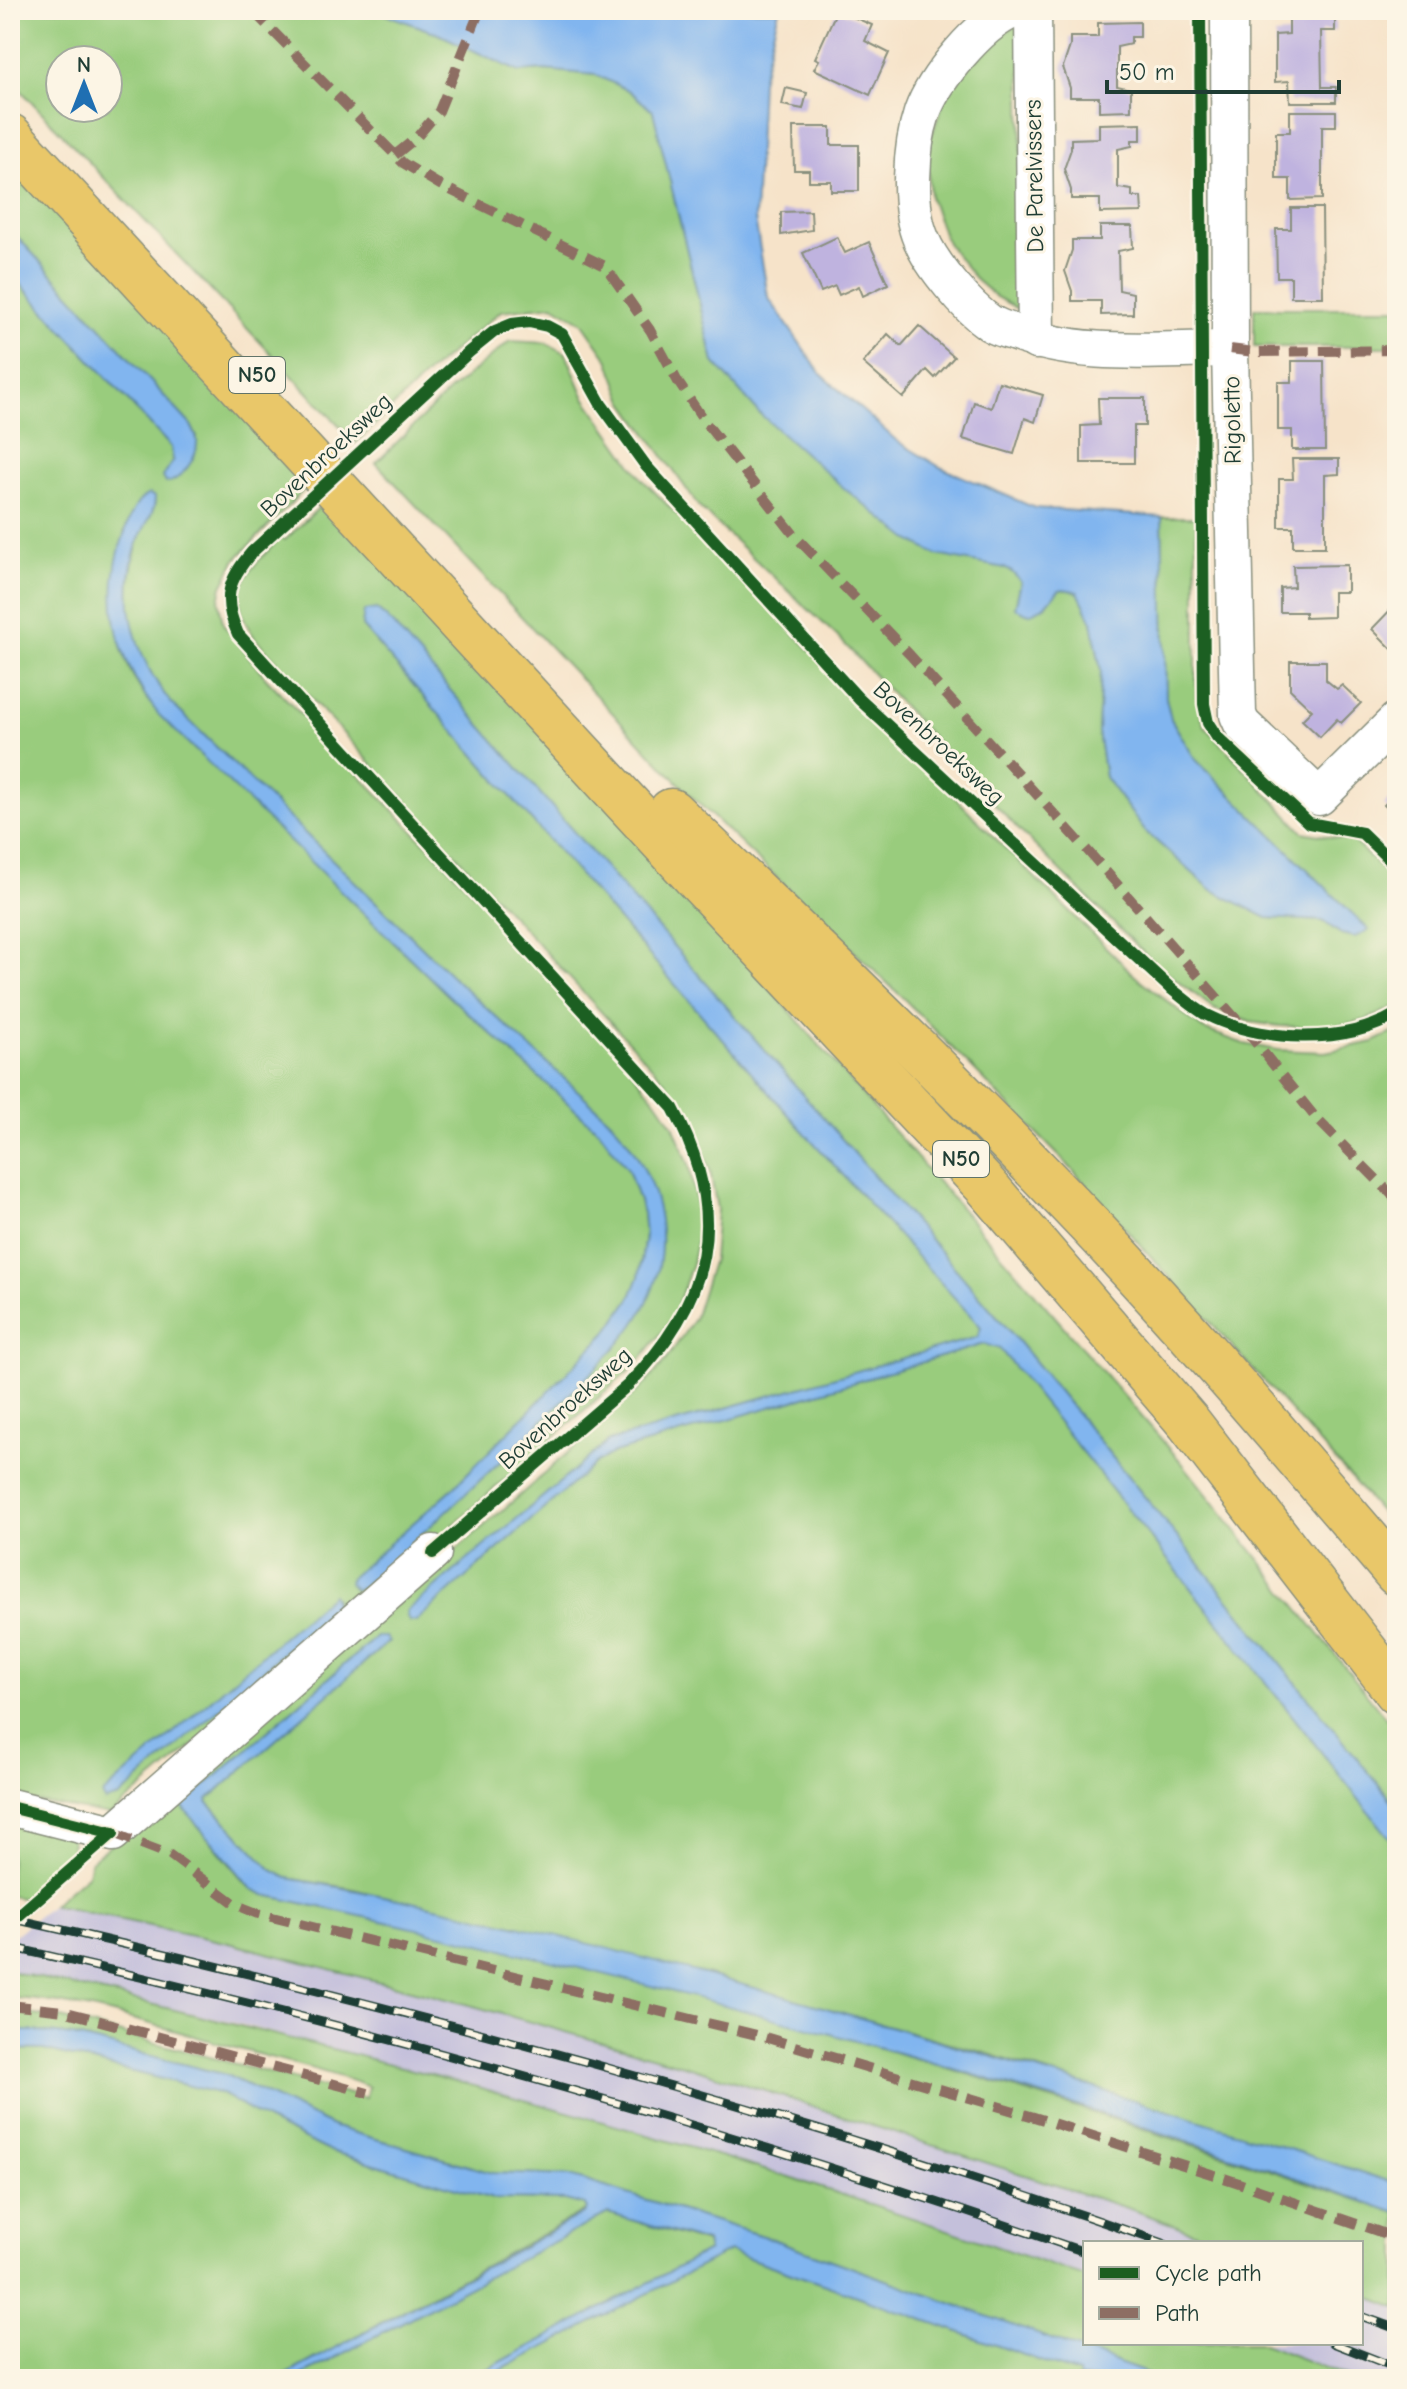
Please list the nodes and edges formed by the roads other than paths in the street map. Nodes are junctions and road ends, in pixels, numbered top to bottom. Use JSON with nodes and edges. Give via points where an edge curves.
{"nodes":[{"id":1,"x":1013,"y":10,"type":"edge"},
{"id":2,"x":1033,"y":10,"type":"edge"},
{"id":3,"x":1229,"y":10,"type":"edge"},
{"id":4,"x":10,"y":108,"type":"edge"},
{"id":5,"x":10,"y":136,"type":"edge"},
{"id":6,"x":1036,"y":341,"type":"junction"},
{"id":7,"x":1230,"y":349,"type":"junction"},
{"id":8,"x":1397,"y":720,"type":"edge"},
{"id":9,"x":433,"y":1553,"type":"dead end"},
{"id":10,"x":1397,"y":1574,"type":"edge"},
{"id":11,"x":1397,"y":1692,"type":"edge"},
{"id":12,"x":10,"y":1807,"type":"edge"}],
"edges":[{"from":1,"to":6,"type":"street","via":[[1000,15],[956,55],[922,112],[910,181],[921,239],[953,289],[991,324]]},
{"from":2,"to":6,"type":"street","name":"De Parelvissers"},
{"from":3,"to":7,"type":"street","name":"Rigoletto"},
{"from":4,"to":10,"type":"highway","number":"N50","via":[[504,642],[1053,1186]]},
{"from":5,"to":11,"type":"highway","number":"N50","via":[[987,1187],[1189,1423]]},
{"from":6,"to":7,"type":"street","via":[[1080,350]]},
{"from":7,"to":8,"type":"street","name":"Rigoletto","via":[[1242,724],[1319,797]]},
{"from":9,"to":12,"type":"street","via":[[113,1833]]}]}
